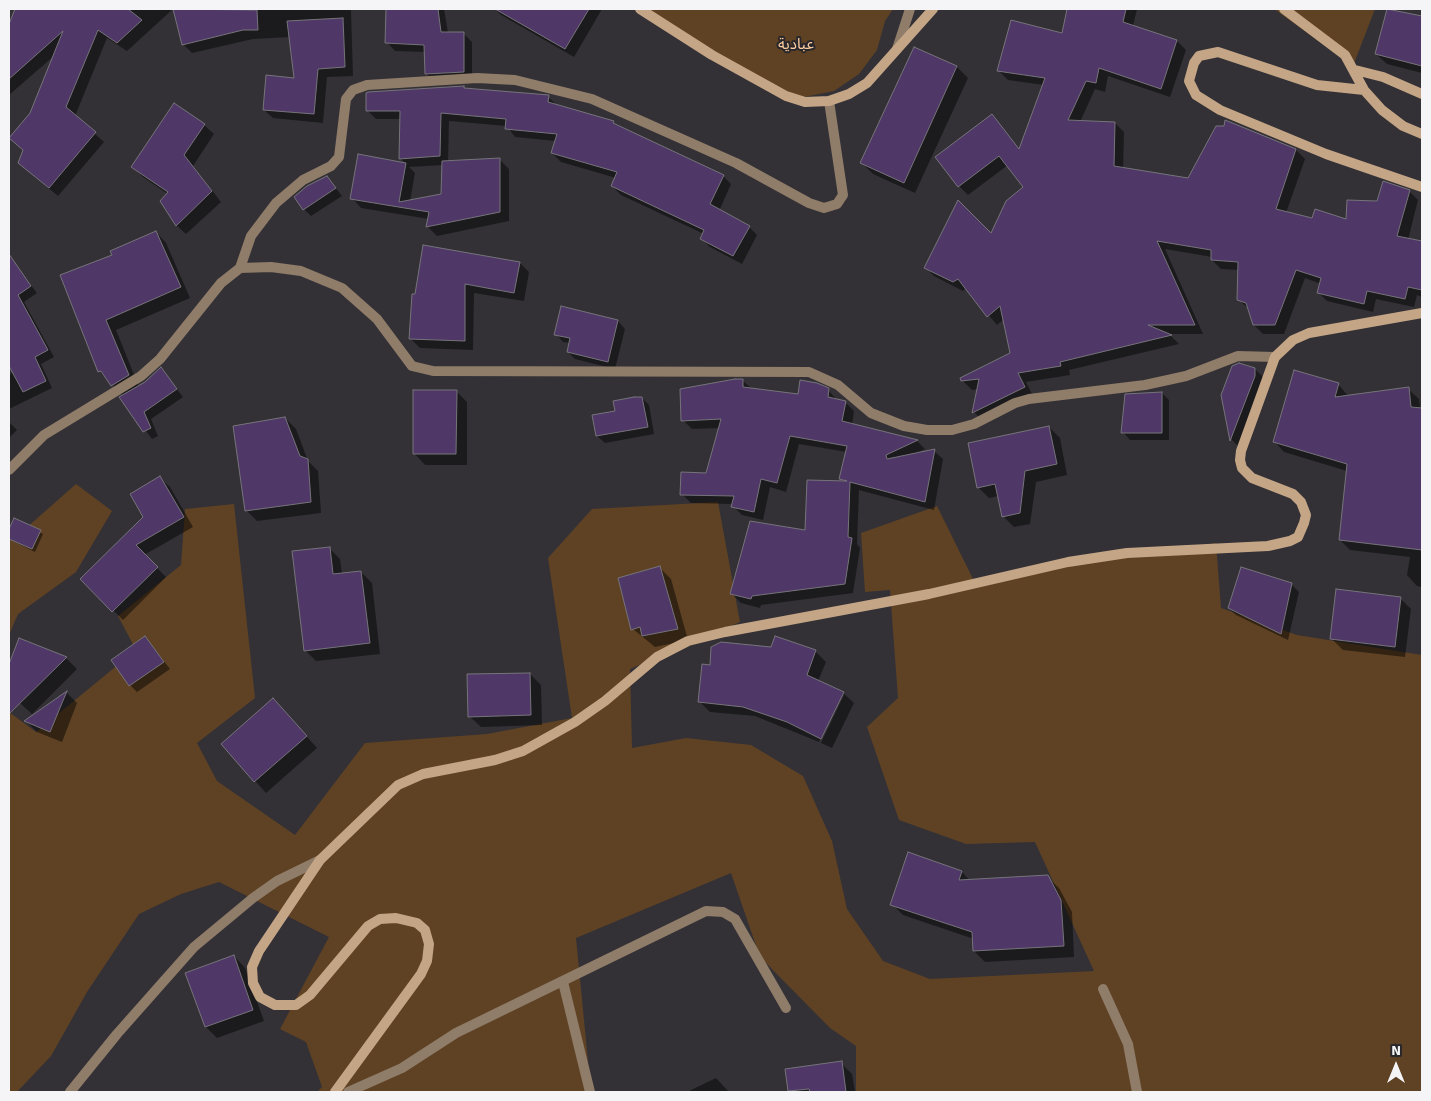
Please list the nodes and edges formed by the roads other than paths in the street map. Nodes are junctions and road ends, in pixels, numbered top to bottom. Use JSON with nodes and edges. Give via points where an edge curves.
{"nodes":[{"id":1,"x":640,"y":9,"type":"edge"},
{"id":2,"x":910,"y":9,"type":"edge"},
{"id":3,"x":933,"y":9,"type":"edge"},
{"id":4,"x":1284,"y":9,"type":"edge"},
{"id":5,"x":897,"y":49,"type":"junction"},
{"id":6,"x":1355,"y":70,"type":"junction"},
{"id":7,"x":1410,"y":87,"type":"junction"},
{"id":8,"x":1422,"y":89,"type":"edge"},
{"id":9,"x":1364,"y":90,"type":"junction"},
{"id":10,"x":1422,"y":94,"type":"edge"},
{"id":11,"x":829,"y":101,"type":"junction"},
{"id":12,"x":1422,"y":134,"type":"edge"},
{"id":13,"x":1422,"y":187,"type":"edge"},
{"id":14,"x":240,"y":268,"type":"junction"},
{"id":15,"x":1422,"y":313,"type":"edge"},
{"id":16,"x":1275,"y":357,"type":"junction"},
{"id":17,"x":9,"y":470,"type":"edge"},
{"id":18,"x":320,"y":860,"type":"junction"},
{"id":19,"x":563,"y":982,"type":"junction"},
{"id":20,"x":1103,"y":989,"type":"dead end"},
{"id":21,"x":786,"y":1008,"type":"dead end"},
{"id":22,"x":70,"y":1092,"type":"edge"},
{"id":23,"x":334,"y":1092,"type":"edge"},
{"id":24,"x":348,"y":1092,"type":"edge"},
{"id":25,"x":590,"y":1092,"type":"edge"},
{"id":26,"x":1137,"y":1092,"type":"edge"}],
"edges":[{"from":1,"to":11,"type":"street","via":[[712,56],[786,96],[805,102]]},
{"from":2,"to":5,"type":"street"},
{"from":3,"to":5,"type":"street"},
{"from":4,"to":6,"type":"street","via":[[1333,44]]},
{"from":5,"to":11,"type":"street","via":[[867,83]]},
{"from":6,"to":7,"type":"street"},
{"from":6,"to":9,"type":"street"},
{"from":7,"to":8,"type":"street"},
{"from":7,"to":10,"type":"street"},
{"from":9,"to":12,"type":"street","via":[[1403,126]]},
{"from":9,"to":13,"type":"street","via":[[1317,85],[1218,52],[1199,56],[1189,80],[1196,95],[1220,110],[1326,154]]},
{"from":11,"to":14,"type":"street","via":[[843,195],[837,204],[824,208],[809,203],[736,162],[592,99],[515,80],[477,78],[367,84],[353,90],[346,99],[339,157],[331,166],[303,180],[276,203],[251,236]]},
{"from":14,"to":16,"type":"street","via":[[271,267],[301,271],[342,288],[377,319],[412,366],[433,371],[809,372],[838,385],[871,413],[904,426],[927,430],[952,430],[974,424],[1029,398],[1145,385],[1186,376],[1238,356]]},
{"from":14,"to":17,"type":"street","via":[[221,283],[160,359],[141,376],[44,434]]},
{"from":15,"to":16,"type":"street","via":[[1309,333],[1294,340]]},
{"from":16,"to":18,"type":"street","via":[[1240,451],[1240,460],[1242,468],[1252,478],[1293,494],[1301,502],[1306,514],[1298,537],[1268,546],[1126,553],[1068,562],[929,594],[688,641],[657,657],[576,722],[523,751],[423,774],[398,785]]},
{"from":18,"to":22,"type":"street","via":[[277,881],[194,946]]},
{"from":18,"to":23,"type":"street","via":[[259,951],[252,967],[253,982],[260,997],[275,1005],[296,1005],[310,996],[368,926],[380,919],[396,918],[417,923],[425,930],[429,944],[421,974]]},
{"from":19,"to":21,"type":"street","via":[[686,919],[706,911],[723,912],[735,920]]},
{"from":19,"to":24,"type":"street","via":[[456,1033],[402,1068]]},
{"from":19,"to":25,"type":"street"},
{"from":20,"to":26,"type":"street","via":[[1128,1044]]}]}
